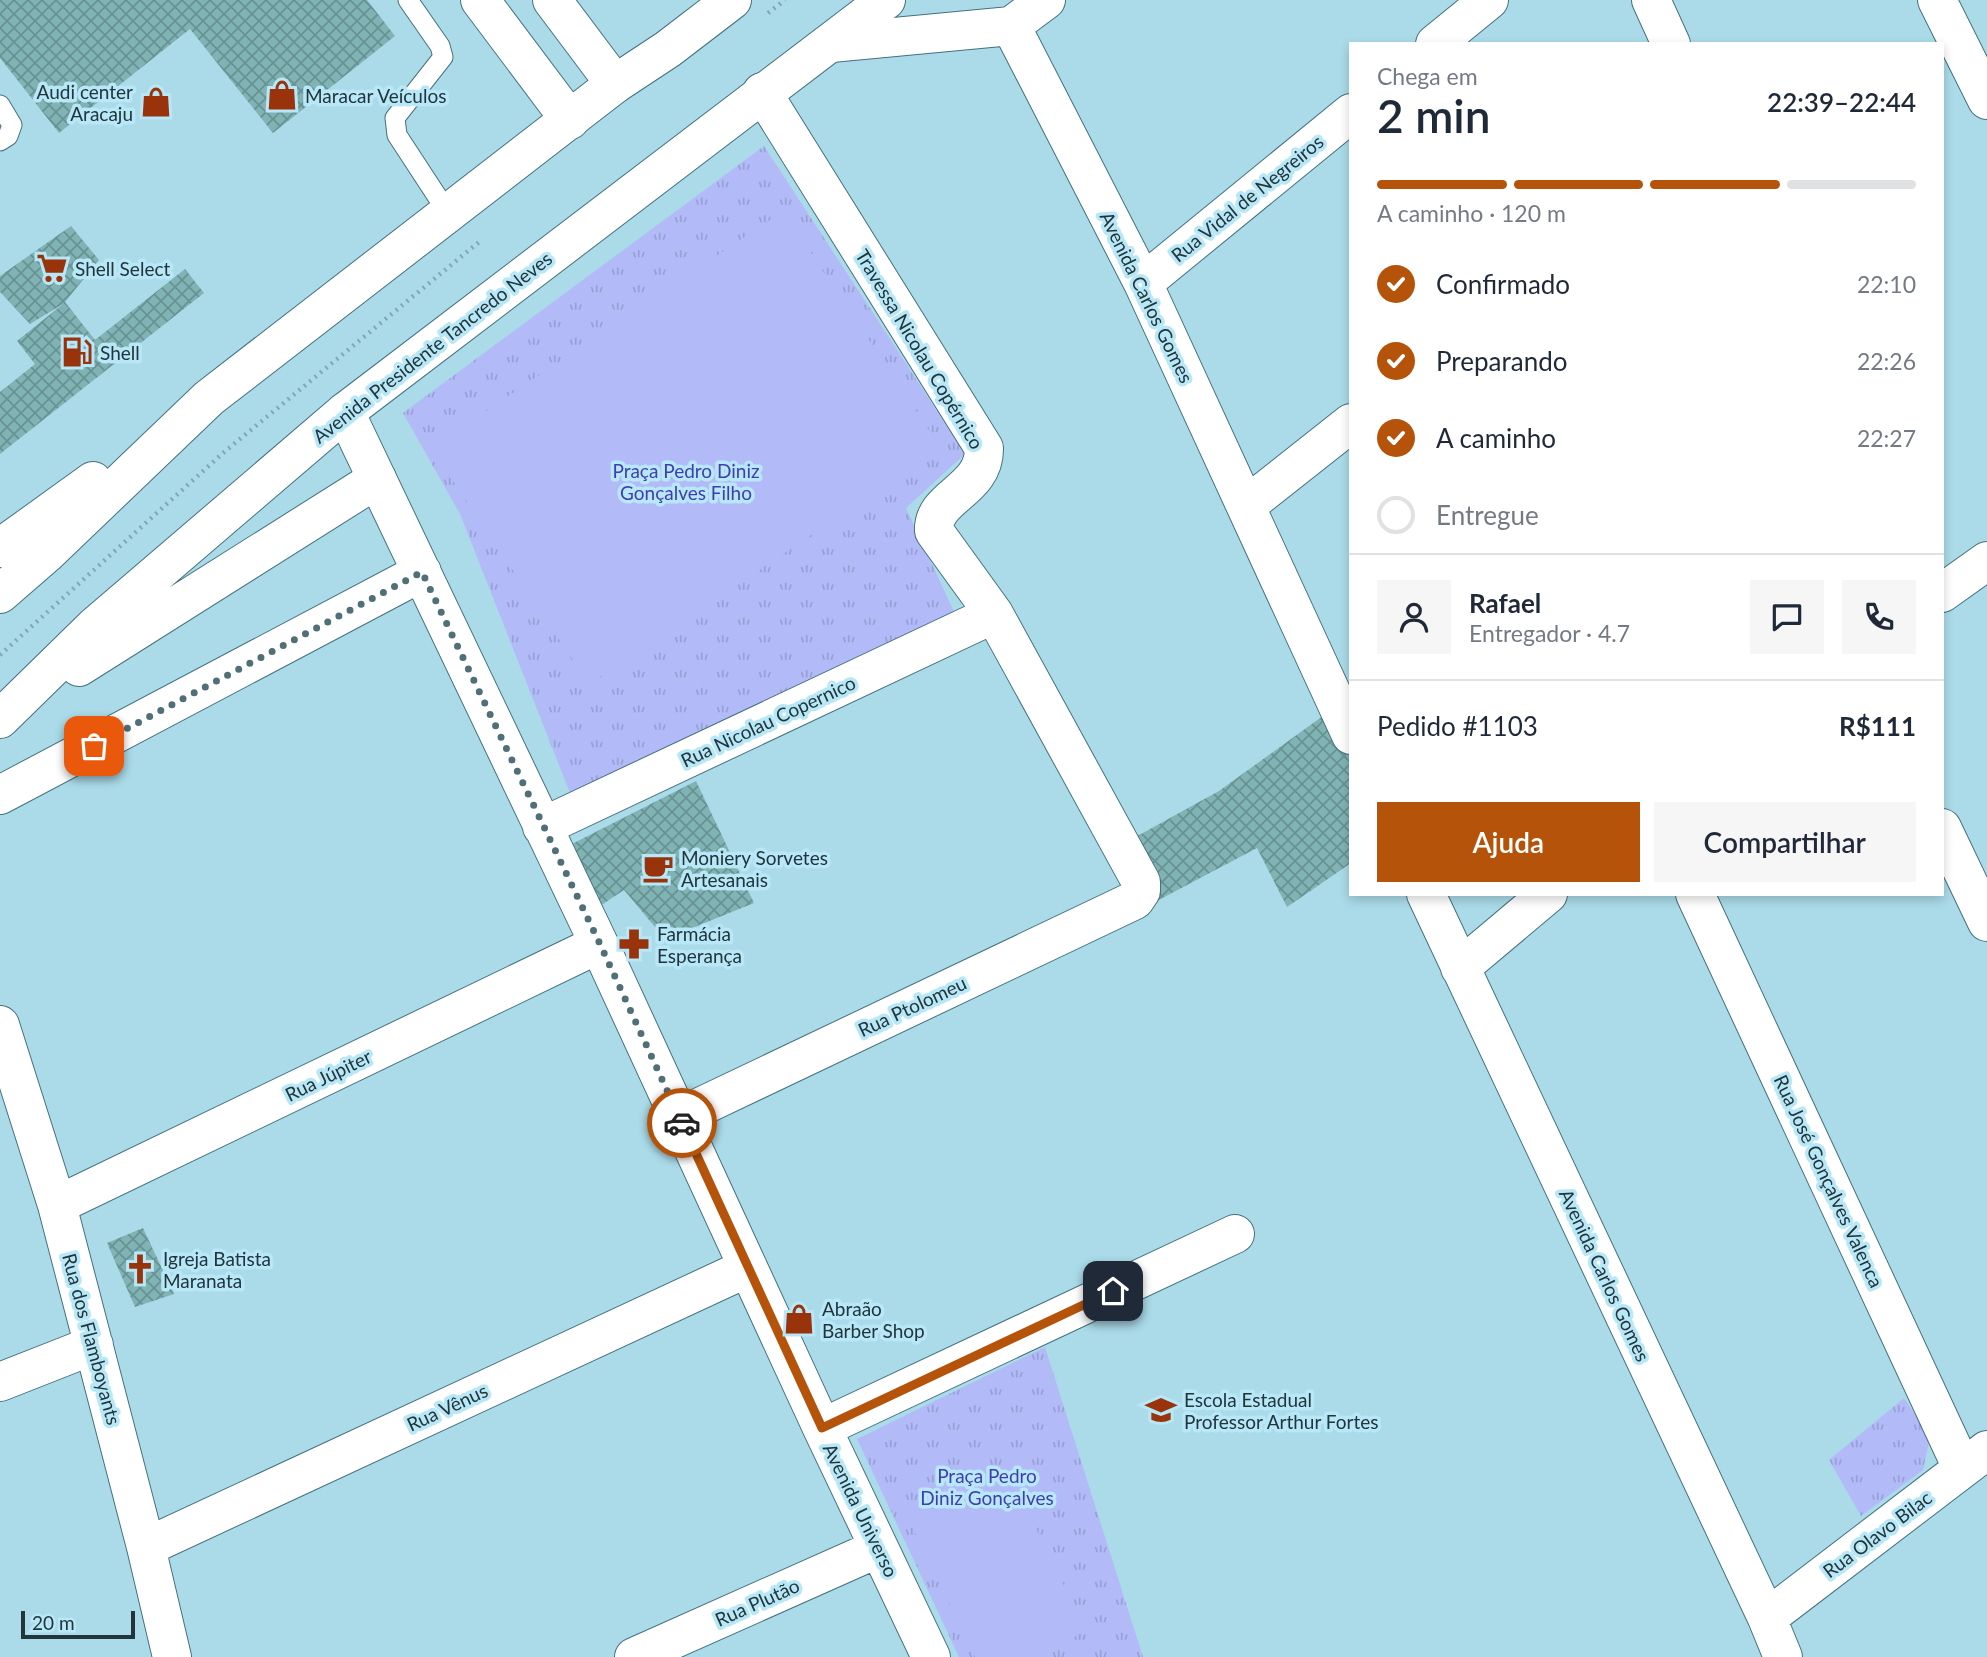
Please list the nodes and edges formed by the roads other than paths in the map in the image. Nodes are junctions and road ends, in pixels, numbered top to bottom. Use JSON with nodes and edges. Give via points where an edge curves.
{"nodes":[{"id":1,"x":408,"y":0,"type":"edge"},
{"id":2,"x":481,"y":0,"type":"edge"},
{"id":3,"x":552,"y":0,"type":"edge"},
{"id":4,"x":886,"y":0,"type":"edge"},
{"id":5,"x":1046,"y":0,"type":"edge"},
{"id":6,"x":1489,"y":0,"type":"edge"},
{"id":7,"x":1651,"y":0,"type":"edge"},
{"id":8,"x":1937,"y":0,"type":"edge"},
{"id":9,"x":748,"y":8,"type":"edge"},
{"id":10,"x":1011,"y":26,"type":"junction"},
{"id":11,"x":1437,"y":42,"type":"edge"},
{"id":12,"x":1670,"y":42,"type":"edge"},
{"id":13,"x":831,"y":43,"type":"junction"},
{"id":14,"x":615,"y":84,"type":"junction"},
{"id":15,"x":762,"y":92,"type":"junction"},
{"id":16,"x":1987,"y":100,"type":"edge"},
{"id":17,"x":0,"y":105,"type":"edge"},
{"id":18,"x":1349,"y":115,"type":"edge"},
{"id":19,"x":570,"y":120,"type":"junction"},
{"id":20,"x":0,"y":141,"type":"edge"},
{"id":21,"x":448,"y":212,"type":"junction"},
{"id":22,"x":1143,"y":284,"type":"junction"},
{"id":23,"x":209,"y":398,"type":"junction"},
{"id":24,"x":345,"y":412,"type":"junction"},
{"id":25,"x":1349,"y":425,"type":"edge"},
{"id":26,"x":377,"y":479,"type":"junction"},
{"id":27,"x":1246,"y":506,"type":"junction"},
{"id":28,"x":0,"y":548,"type":"edge"},
{"id":29,"x":1987,"y":561,"type":"edge"},
{"id":30,"x":422,"y":572,"type":"junction"},
{"id":31,"x":1944,"y":592,"type":"edge"},
{"id":32,"x":0,"y":594,"type":"edge"},
{"id":33,"x":994,"y":614,"type":"junction"},
{"id":34,"x":7,"y":713,"type":"edge"},
{"id":35,"x":1349,"y":730,"type":"edge"},
{"id":36,"x":0,"y":795,"type":"edge"},
{"id":37,"x":542,"y":827,"type":"junction"},
{"id":38,"x":1944,"y":832,"type":"edge"},
{"id":39,"x":1141,"y":891,"type":"joint"},
{"id":40,"x":1427,"y":896,"type":"edge"},
{"id":41,"x":1546,"y":896,"type":"edge"},
{"id":42,"x":1696,"y":896,"type":"edge"},
{"id":43,"x":1987,"y":922,"type":"edge"},
{"id":44,"x":600,"y":944,"type":"junction"},
{"id":45,"x":1460,"y":968,"type":"junction"},
{"id":46,"x":0,"y":1025,"type":"edge"},
{"id":47,"x":679,"y":1117,"type":"junction"},
{"id":48,"x":57,"y":1205,"type":"junction"},
{"id":49,"x":1235,"y":1234,"type":"dead end"},
{"id":50,"x":747,"y":1268,"type":"junction"},
{"id":51,"x":94,"y":1345,"type":"junction"},
{"id":52,"x":0,"y":1382,"type":"edge"},
{"id":53,"x":822,"y":1428,"type":"junction"},
{"id":54,"x":1974,"y":1459,"type":"edge"},
{"id":55,"x":146,"y":1547,"type":"junction"},
{"id":56,"x":879,"y":1548,"type":"junction"},
{"id":57,"x":1767,"y":1618,"type":"junction"},
{"id":58,"x":172,"y":1657,"type":"edge"},
{"id":59,"x":634,"y":1657,"type":"edge"},
{"id":60,"x":931,"y":1657,"type":"edge"},
{"id":61,"x":1783,"y":1657,"type":"edge"}],
"edges":[{"from":1,"to":21,"type":"lane","via":[[443,57],[396,118],[397,135]]},
{"from":2,"to":19,"type":"street"},
{"from":3,"to":14,"type":"street"},
{"from":4,"to":13,"type":"street","name":"Avenida Presidente Tancredo Neves"},
{"from":5,"to":10,"type":"street"},
{"from":6,"to":11,"type":"street"},
{"from":7,"to":12,"type":"street"},
{"from":8,"to":16,"type":"street"},
{"from":9,"to":14,"type":"street","via":[[668,49]]},
{"from":10,"to":13,"type":"street"},
{"from":10,"to":22,"type":"street","name":"Avenida Carlos Gomes"},
{"from":13,"to":15,"type":"street","name":"Avenida Presidente Tancredo Neves"},
{"from":14,"to":19,"type":"street"},
{"from":15,"to":24,"type":"street","name":"Avenida Presidente Tancredo Neves"},
{"from":15,"to":33,"type":"street","name":"Travessa Nicolau Copérnico","via":[[984,448],[979,474],[935,517],[934,531]]},
{"from":17,"to":20,"type":"lane","via":[[12,125]]},
{"from":18,"to":22,"type":"street","name":"Rua Vidal de Negreiros"},
{"from":19,"to":21,"type":"street"},
{"from":21,"to":23,"type":"street"},
{"from":22,"to":27,"type":"street","name":"Avenida Carlos Gomes"},
{"from":23,"to":28,"type":"street"},
{"from":23,"to":32,"type":"street"},
{"from":24,"to":26,"type":"street","name":"Avenida Universo"},
{"from":24,"to":34,"type":"street","name":"Avenida Presidente Tancredo Neves","via":[[94,628]]},
{"from":25,"to":27,"type":"street"},
{"from":26,"to":30,"type":"street","name":"Avenida Universo"},
{"from":26,"to":34,"type":"street"},
{"from":27,"to":35,"type":"street","name":"Avenida Carlos Gomes"},
{"from":29,"to":31,"type":"street"},
{"from":30,"to":36,"type":"street"},
{"from":30,"to":37,"type":"street","name":"Avenida Universo"},
{"from":33,"to":37,"type":"street","name":"Rua Nicolau Copernico"},
{"from":33,"to":39,"type":"street","name":"Travessa Nicolau Copérnico","via":[[1141,882]]},
{"from":37,"to":44,"type":"street","name":"Avenida Universo"},
{"from":38,"to":43,"type":"street"},
{"from":39,"to":47,"type":"street","name":"Rua Ptolomeu","via":[[1135,900]]},
{"from":40,"to":45,"type":"street","name":"Avenida Carlos Gomes"},
{"from":41,"to":45,"type":"street"},
{"from":42,"to":54,"type":"street","name":"Rua José Gonçalves Valenca"},
{"from":44,"to":47,"type":"street","name":"Avenida Universo"},
{"from":44,"to":48,"type":"street","name":"Rua Júpiter"},
{"from":45,"to":57,"type":"street","name":"Avenida Carlos Gomes"},
{"from":46,"to":48,"type":"street","name":"Rua dos Flamboyants"},
{"from":47,"to":50,"type":"street","name":"Avenida Universo"},
{"from":48,"to":51,"type":"street","name":"Rua dos Flamboyants"},
{"from":49,"to":53,"type":"street"},
{"from":50,"to":53,"type":"street","name":"Avenida Universo"},
{"from":50,"to":55,"type":"street","name":"Rua Vênus"},
{"from":51,"to":52,"type":"street"},
{"from":51,"to":55,"type":"street","name":"Rua dos Flamboyants"},
{"from":53,"to":56,"type":"street","name":"Avenida Universo"},
{"from":54,"to":57,"type":"street","name":"Rua Olavo Bilac"},
{"from":55,"to":58,"type":"street","name":"Rua dos Flamboyants"},
{"from":56,"to":59,"type":"street","name":"Rua Plutão"},
{"from":56,"to":60,"type":"street","name":"Avenida Universo"},
{"from":57,"to":61,"type":"street","name":"Avenida Carlos Gomes"}]}
